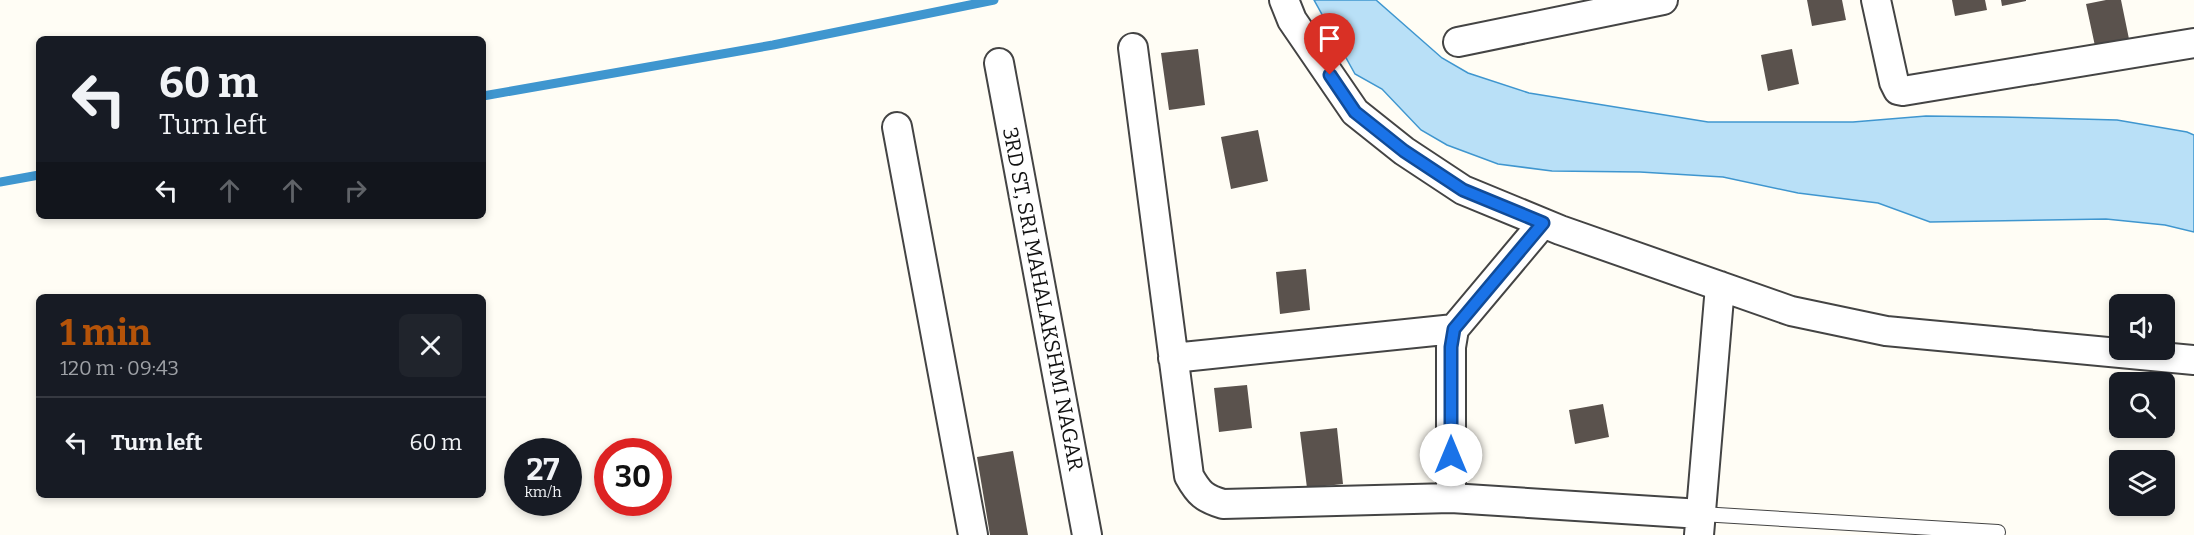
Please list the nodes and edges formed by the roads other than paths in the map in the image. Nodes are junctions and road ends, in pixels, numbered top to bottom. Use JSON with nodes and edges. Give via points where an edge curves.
{"nodes":[{"id":1,"x":1284,"y":0,"type":"edge"},
{"id":2,"x":1663,"y":0,"type":"edge"},
{"id":3,"x":1876,"y":0,"type":"edge"},
{"id":4,"x":1458,"y":42,"type":"dead end"},
{"id":5,"x":2194,"y":43,"type":"edge"},
{"id":6,"x":1133,"y":48,"type":"dead end"},
{"id":7,"x":999,"y":63,"type":"dead end"},
{"id":8,"x":897,"y":127,"type":"dead end"},
{"id":9,"x":1543,"y":223,"type":"junction"},
{"id":10,"x":1720,"y":286,"type":"junction"},
{"id":11,"x":1454,"y":329,"type":"junction"},
{"id":12,"x":1173,"y":358,"type":"junction"},
{"id":13,"x":2194,"y":360,"type":"edge"},
{"id":14,"x":1451,"y":498,"type":"junction"},
{"id":15,"x":1700,"y":525,"type":"edge"},
{"id":16,"x":1998,"y":532,"type":"dead end"},
{"id":17,"x":973,"y":535,"type":"edge"},
{"id":18,"x":1087,"y":535,"type":"edge"}],
"edges":[{"from":1,"to":9,"type":"street","via":[[1292,20],[1355,112],[1463,190]]},
{"from":2,"to":4,"type":"street"},
{"from":3,"to":5,"type":"street","via":[[1894,82],[1903,91]]},
{"from":6,"to":12,"type":"street"},
{"from":7,"to":18,"type":"street","name":"3RD ST, SRI MAHALAKSHMI NAGAR"},
{"from":8,"to":17,"type":"street"},
{"from":9,"to":10,"type":"street"},
{"from":9,"to":11,"type":"street"},
{"from":10,"to":13,"type":"street","via":[[1791,311],[1886,331]]},
{"from":10,"to":15,"type":"street"},
{"from":11,"to":12,"type":"street"},
{"from":11,"to":14,"type":"street"},
{"from":12,"to":14,"type":"street","via":[[1189,476],[1198,492],[1210,500],[1223,504]]},
{"from":14,"to":15,"type":"street"},
{"from":15,"to":16,"type":"lane"}]}
